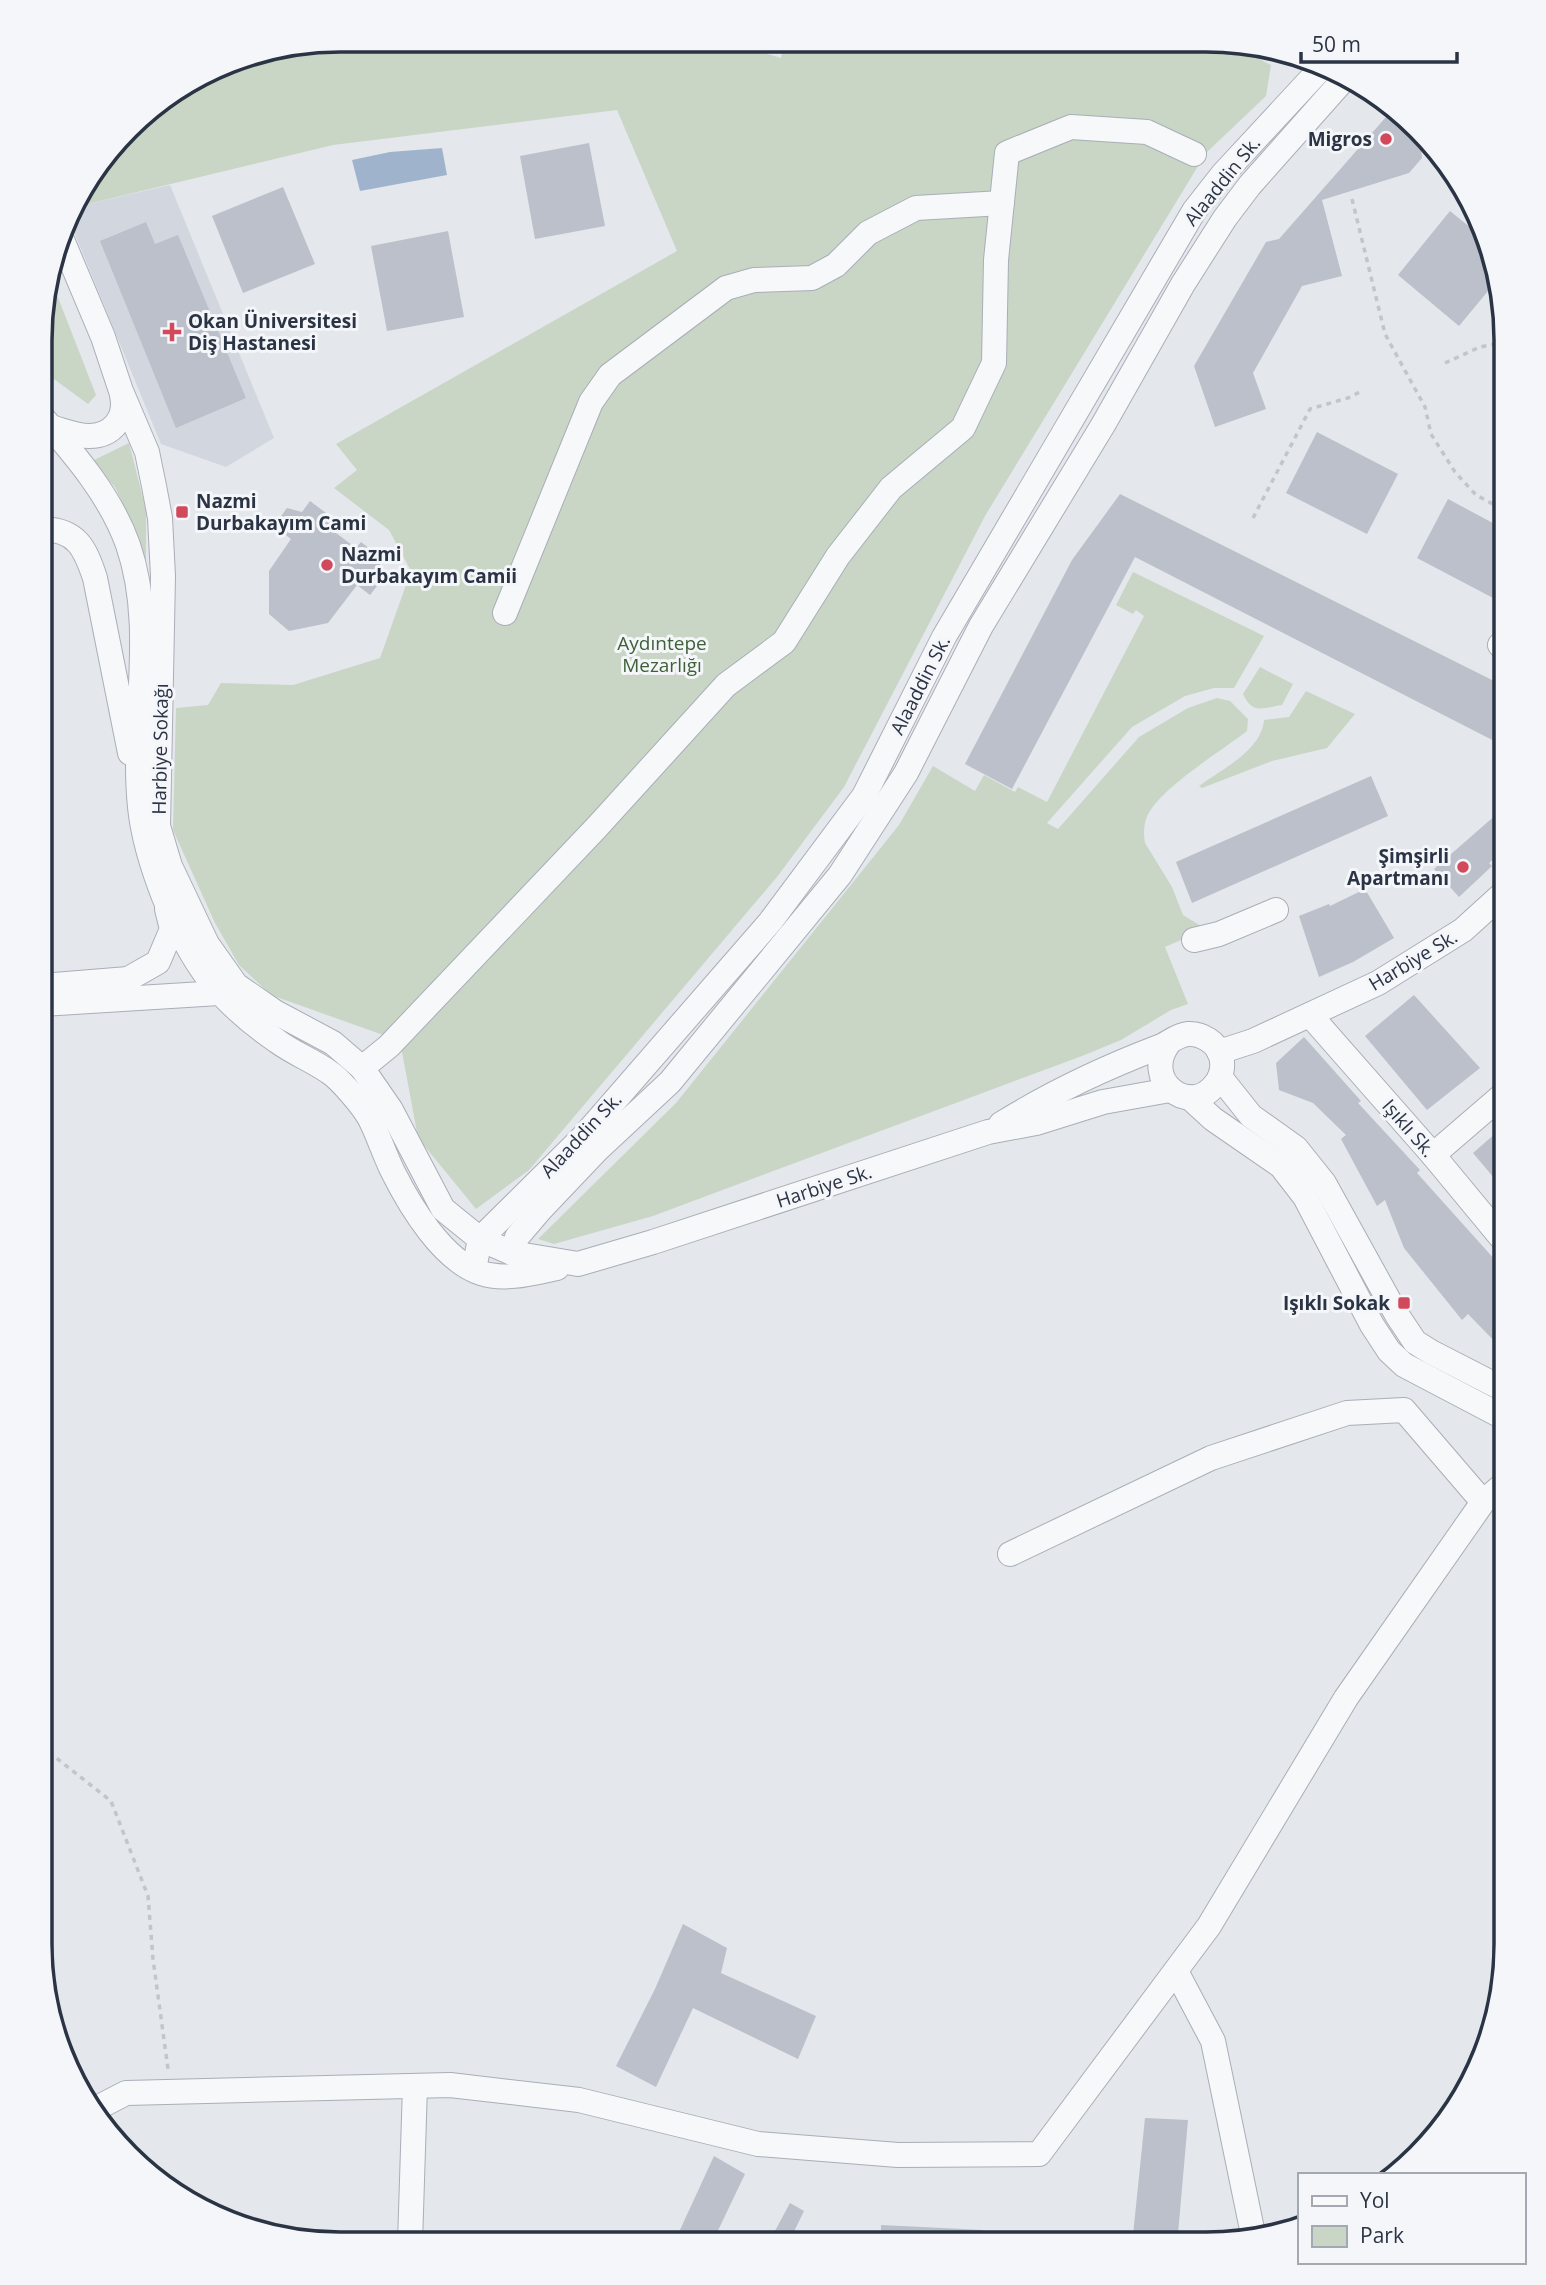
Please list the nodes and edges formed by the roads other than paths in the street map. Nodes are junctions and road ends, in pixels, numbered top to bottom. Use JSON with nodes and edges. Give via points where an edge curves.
{"nodes":[{"id":1,"x":1316,"y":74,"type":"edge"},
{"id":2,"x":1337,"y":85,"type":"edge"},
{"id":3,"x":1194,"y":154,"type":"dead end"},
{"id":4,"x":1002,"y":203,"type":"junction"},
{"id":5,"x":66,"y":266,"type":"edge"},
{"id":6,"x":121,"y":391,"type":"junction"},
{"id":7,"x":1077,"y":408,"type":"junction"},
{"id":8,"x":52,"y":424,"type":"edge"},
{"id":9,"x":1103,"y":425,"type":"junction"},
{"id":10,"x":52,"y":428,"type":"edge"},
{"id":11,"x":1061,"y":437,"type":"junction"},
{"id":12,"x":1088,"y":450,"type":"junction"},
{"id":13,"x":52,"y":530,"type":"edge"},
{"id":14,"x":505,"y":613,"type":"dead end"},
{"id":15,"x":140,"y":807,"type":"junction"},
{"id":16,"x":164,"y":896,"type":"junction"},
{"id":17,"x":1494,"y":902,"type":"edge"},
{"id":18,"x":1276,"y":910,"type":"dead end"},
{"id":19,"x":1195,"y":940,"type":"dead end"},
{"id":20,"x":52,"y":985,"type":"edge"},
{"id":21,"x":219,"y":993,"type":"junction"},
{"id":22,"x":52,"y":1003,"type":"edge"},
{"id":23,"x":1310,"y":1014,"type":"junction"},
{"id":24,"x":1169,"y":1043,"type":"junction"},
{"id":25,"x":1220,"y":1064,"type":"junction"},
{"id":26,"x":362,"y":1068,"type":"junction"},
{"id":27,"x":1180,"y":1093,"type":"junction"},
{"id":28,"x":1494,"y":1102,"type":"edge"},
{"id":29,"x":988,"y":1132,"type":"junction"},
{"id":30,"x":1433,"y":1155,"type":"junction"},
{"id":31,"x":1494,"y":1229,"type":"edge"},
{"id":32,"x":480,"y":1239,"type":"junction"},
{"id":33,"x":512,"y":1253,"type":"junction"},
{"id":34,"x":578,"y":1264,"type":"junction"},
{"id":35,"x":474,"y":1269,"type":"junction"},
{"id":36,"x":1494,"y":1384,"type":"edge"},
{"id":37,"x":1494,"y":1412,"type":"edge"},
{"id":38,"x":1494,"y":1492,"type":"edge"},
{"id":39,"x":1483,"y":1502,"type":"junction"},
{"id":40,"x":1010,"y":1554,"type":"dead end"},
{"id":41,"x":1176,"y":1970,"type":"junction"},
{"id":42,"x":415,"y":2086,"type":"junction"},
{"id":43,"x":102,"y":2105,"type":"edge"},
{"id":44,"x":1252,"y":2229,"type":"edge"},
{"id":45,"x":410,"y":2232,"type":"edge"}],
"edges":[{"from":1,"to":7,"type":"street","name":"Alaaddin Sk.","via":[[1195,211]]},
{"from":2,"to":9,"type":"street","name":"Alaaddin Sk.","via":[[1225,218]]},
{"from":3,"to":4,"type":"street","via":[[1147,132],[1071,127],[1007,153]]},
{"from":4,"to":14,"type":"street","via":[[916,208],[868,233],[836,265],[812,278],[754,280],[726,288],[610,374],[591,402]]},
{"from":4,"to":26,"type":"street","via":[[994,363],[963,428],[891,488],[838,556],[784,642],[726,685],[389,1046]]},
{"from":5,"to":6,"type":"street","name":"Harbiye Sokağı","via":[[103,337]]},
{"from":6,"to":8,"type":"street","via":[[125,407],[111,429],[89,436]]},
{"from":6,"to":26,"type":"street","name":"Harbiye Sokağı","via":[[147,452],[160,518],[159,827],[170,866],[207,944],[236,985],[334,1043]]},
{"from":7,"to":9,"type":"street"},
{"from":7,"to":11,"type":"street","name":"Alaaddin Sk."},
{"from":9,"to":12,"type":"street","name":"Alaaddin Sk."},
{"from":10,"to":15,"type":"street","name":"Harbiye Sokağı","via":[[109,504],[134,565],[142,610]]},
{"from":11,"to":12,"type":"street"},
{"from":11,"to":32,"type":"street","name":"Alaaddin Sk.","via":[[944,637],[864,796],[769,922],[584,1136]]},
{"from":12,"to":33,"type":"street","name":"Alaaddin Sk.","via":[[981,626],[906,773],[840,875],[670,1082],[540,1210],[517,1237]]},
{"from":13,"to":15,"type":"street","name":"Harbiye Sokağı","via":[[74,538],[87,553],[95,578]]},
{"from":15,"to":16,"type":"street","name":"Harbiye Sokağı"},
{"from":16,"to":20,"type":"street","via":[[172,929],[158,962],[128,979]]},
{"from":16,"to":21,"type":"street","name":"Harbiye Sokağı","via":[[196,963]]},
{"from":17,"to":23,"type":"street","name":"Harbiye Sk.","via":[[1463,930],[1378,983]]},
{"from":18,"to":19,"type":"street"},
{"from":21,"to":22,"type":"street"},
{"from":21,"to":35,"type":"street","name":"Harbiye Sokağı","via":[[278,1042],[332,1073],[368,1115],[393,1173],[425,1226],[458,1261]]},
{"from":23,"to":25,"type":"street","via":[[1253,1041]]},
{"from":23,"to":30,"type":"street","name":"Işıklı Sk."},
{"from":24,"to":25,"type":"street","via":[[1177,1037],[1206,1038]]},
{"from":24,"to":27,"type":"street","via":[[1159,1061],[1163,1082]]},
{"from":24,"to":29,"type":"street","via":[[1046,1097]]},
{"from":25,"to":27,"type":"street","via":[[1216,1085],[1208,1092]]},
{"from":25,"to":36,"type":"street","via":[[1251,1116],[1296,1148],[1324,1183],[1415,1342]]},
{"from":26,"to":32,"type":"street","name":"Harbiye Sokağı","via":[[391,1110],[443,1209]]},
{"from":27,"to":29,"type":"street","name":"Harbiye Sk.","via":[[1103,1102]]},
{"from":27,"to":37,"type":"street","via":[[1281,1166],[1305,1197],[1389,1351],[1404,1365]]},
{"from":28,"to":30,"type":"street"},
{"from":29,"to":34,"type":"street","name":"Harbiye Sk."},
{"from":30,"to":31,"type":"street","name":"Işıklı Sk."},
{"from":32,"to":33,"type":"street","name":"Harbiye Sk."},
{"from":32,"to":35,"type":"street"},
{"from":33,"to":34,"type":"street","name":"Harbiye Sk."},
{"from":34,"to":35,"type":"street","name":"Harbiye Sokağı","via":[[514,1276]]},
{"from":38,"to":39,"type":"street"},
{"from":39,"to":40,"type":"street","via":[[1404,1410],[1348,1413],[1211,1458]]},
{"from":39,"to":41,"type":"street","via":[[1346,1698],[1209,1926]]},
{"from":41,"to":42,"type":"street","via":[[1039,2154],[898,2155],[758,2144],[579,2100],[450,2085]]},
{"from":41,"to":44,"type":"street","via":[[1213,2041]]},
{"from":42,"to":43,"type":"street","via":[[126,2093]]},
{"from":42,"to":45,"type":"street"}]}
